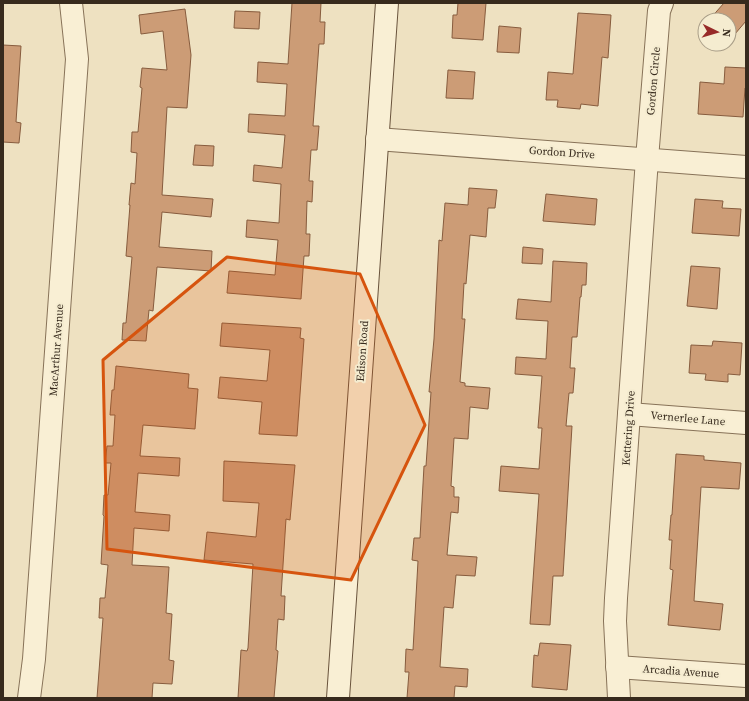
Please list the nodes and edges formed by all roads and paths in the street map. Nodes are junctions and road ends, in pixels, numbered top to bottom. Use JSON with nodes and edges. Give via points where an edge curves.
{"nodes":[{"id":1,"x":71,"y":3,"type":"edge"},
{"id":2,"x":387,"y":3,"type":"edge"},
{"id":3,"x":662,"y":3,"type":"edge"},
{"id":4,"x":377,"y":138,"type":"junction"},
{"id":5,"x":647,"y":159,"type":"junction"},
{"id":6,"x":746,"y":167,"type":"edge"},
{"id":7,"x":629,"y":414,"type":"junction"},
{"id":8,"x":746,"y":423,"type":"edge"},
{"id":9,"x":617,"y":667,"type":"junction"},
{"id":10,"x":746,"y":676,"type":"edge"},
{"id":11,"x":29,"y":698,"type":"edge"},
{"id":12,"x":338,"y":698,"type":"edge"},
{"id":13,"x":619,"y":698,"type":"edge"}],
"edges":[{"from":1,"to":11,"type":"street","name":"MacArthur Avenue","via":[[77,59],[34,659]]},
{"from":2,"to":4,"type":"street","name":"Edison Road"},
{"from":3,"to":5,"type":"street","name":"Gordon Circle","via":[[659,11]]},
{"from":4,"to":5,"type":"street","name":"Gordon Drive"},
{"from":4,"to":12,"type":"street","name":"Edison Road"},
{"from":5,"to":6,"type":"street","name":"Gordon Drive"},
{"from":5,"to":7,"type":"street","name":"Kettering Drive"},
{"from":7,"to":8,"type":"street","name":"Vernerlee Lane"},
{"from":7,"to":9,"type":"street","name":"Kettering Drive","via":[[616,598]]},
{"from":9,"to":10,"type":"street","name":"Arcadia Avenue"},
{"from":9,"to":13,"type":"street","name":"Kettering Drive"}]}
